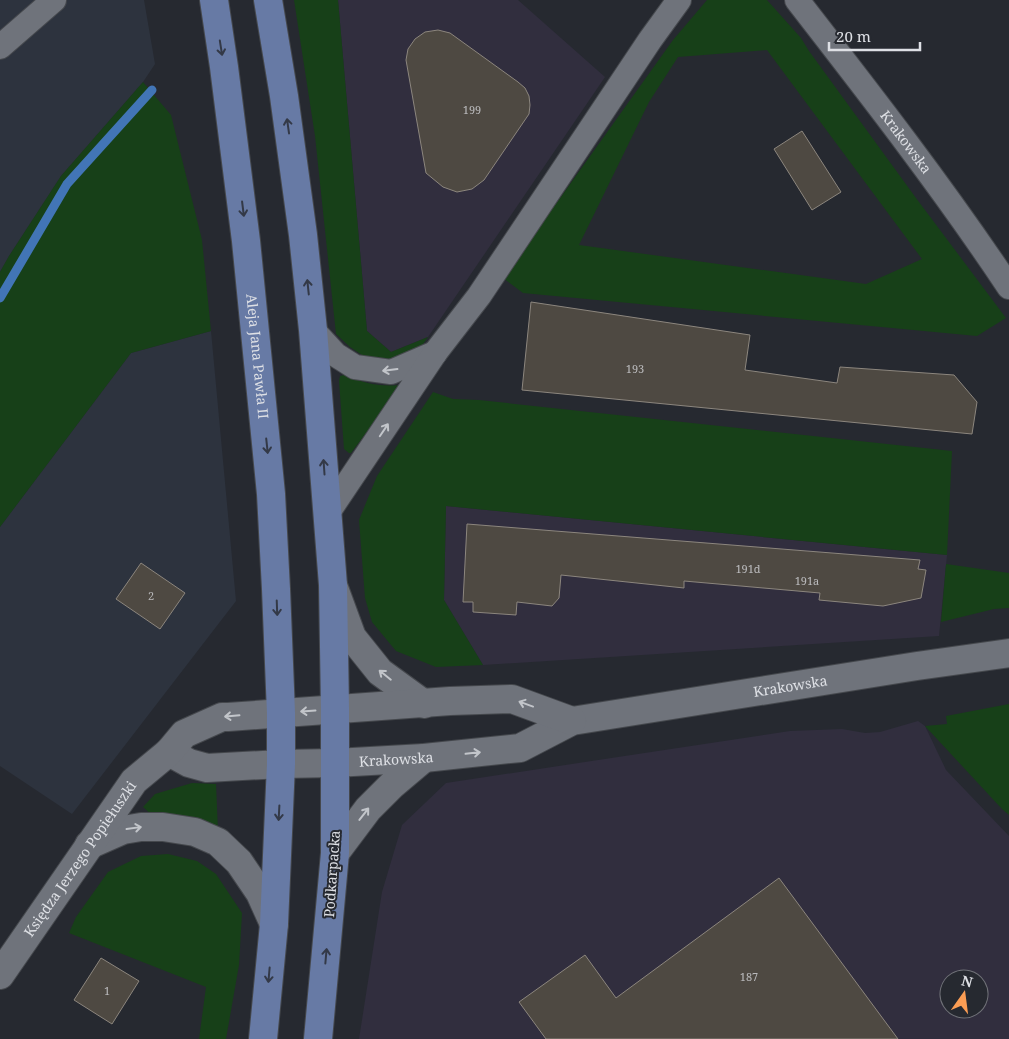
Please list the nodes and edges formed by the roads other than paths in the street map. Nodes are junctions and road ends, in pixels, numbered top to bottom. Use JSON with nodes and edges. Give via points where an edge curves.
{"nodes":[{"id":1,"x":54,"y":0,"type":"edge"},
{"id":2,"x":214,"y":0,"type":"edge"},
{"id":3,"x":268,"y":0,"type":"edge"},
{"id":4,"x":679,"y":0,"type":"edge"},
{"id":5,"x":797,"y":0,"type":"edge"},
{"id":6,"x":0,"y":47,"type":"edge"},
{"id":7,"x":1009,"y":287,"type":"edge"},
{"id":8,"x":313,"y":330,"type":"junction"},
{"id":9,"x":435,"y":353,"type":"junction"},
{"id":10,"x":327,"y":514,"type":"junction"},
{"id":11,"x":333,"y":585,"type":"junction"},
{"id":12,"x":1009,"y":653,"type":"edge"},
{"id":13,"x":424,"y":704,"type":"junction"},
{"id":14,"x":335,"y":709,"type":"junction"},
{"id":15,"x":281,"y":713,"type":"junction"},
{"id":16,"x":572,"y":721,"type":"junction"},
{"id":17,"x":169,"y":752,"type":"junction"},
{"id":18,"x":424,"y":758,"type":"junction"},
{"id":19,"x":335,"y":763,"type":"junction"},
{"id":20,"x":281,"y":764,"type":"junction"},
{"id":21,"x":89,"y":845,"type":"junction"},
{"id":22,"x":335,"y":852,"type":"junction"},
{"id":23,"x":274,"y":924,"type":"junction"},
{"id":24,"x":0,"y":975,"type":"edge"},
{"id":25,"x":263,"y":1039,"type":"edge"},
{"id":26,"x":318,"y":1039,"type":"edge"}],
"edges":[{"from":1,"to":6,"type":"street"},
{"from":2,"to":15,"type":"main road","name":"Aleja Jana Pawła II","one_way":true,"via":[[244,223],[271,494]]},
{"from":8,"to":3,"type":"main road","one_way":true},
{"from":4,"to":9,"type":"street","via":[[479,296]]},
{"from":5,"to":7,"type":"street","name":"Krakowska","via":[[894,126]]},
{"from":9,"to":8,"type":"street","one_way":true,"via":[[390,372],[355,367],[336,355]]},
{"from":10,"to":8,"type":"main road","one_way":true},
{"from":10,"to":9,"type":"street","one_way":true},
{"from":10,"to":11,"type":"main road"},
{"from":13,"to":11,"type":"main road","one_way":true,"via":[[380,672],[352,636]]},
{"from":11,"to":14,"type":"main road"},
{"from":12,"to":16,"type":"main road","name":"Krakowska"},
{"from":13,"to":14,"type":"main road","name":"Krakowska"},
{"from":16,"to":13,"type":"main road","name":"Krakowska","one_way":true,"via":[[512,699]]},
{"from":14,"to":15,"type":"main road","name":"Księdza Jerzego Popiełuszki","one_way":true},
{"from":14,"to":19,"type":"main road","name":"Podkarpacka"},
{"from":15,"to":17,"type":"main road","name":"Księdza Jerzego Popiełuszki","one_way":true,"via":[[222,717],[184,734]]},
{"from":15,"to":20,"type":"main road","name":"Aleja Jana Pawła II"},
{"from":18,"to":16,"type":"main road","name":"Krakowska","one_way":true,"via":[[520,748]]},
{"from":17,"to":20,"type":"main road","via":[[206,768]]},
{"from":17,"to":21,"type":"main road","name":"Księdza Jerzego Popiełuszki","via":[[134,781]]},
{"from":18,"to":19,"type":"main road","name":"Krakowska"},
{"from":22,"to":18,"type":"main road","one_way":true,"via":[[368,809]]},
{"from":19,"to":20,"type":"main road"},
{"from":19,"to":22,"type":"main road","name":"Podkarpacka"},
{"from":20,"to":23,"type":"main road","one_way":true},
{"from":21,"to":23,"type":"main road","one_way":true,"via":[[123,830],[141,827],[195,832],[218,842],[239,862],[260,893]]},
{"from":21,"to":24,"type":"main road","name":"Księdza Jerzego Popiełuszki"},
{"from":26,"to":22,"type":"main road","name":"Podkarpacka","one_way":true},
{"from":23,"to":25,"type":"main road","one_way":true}]}
